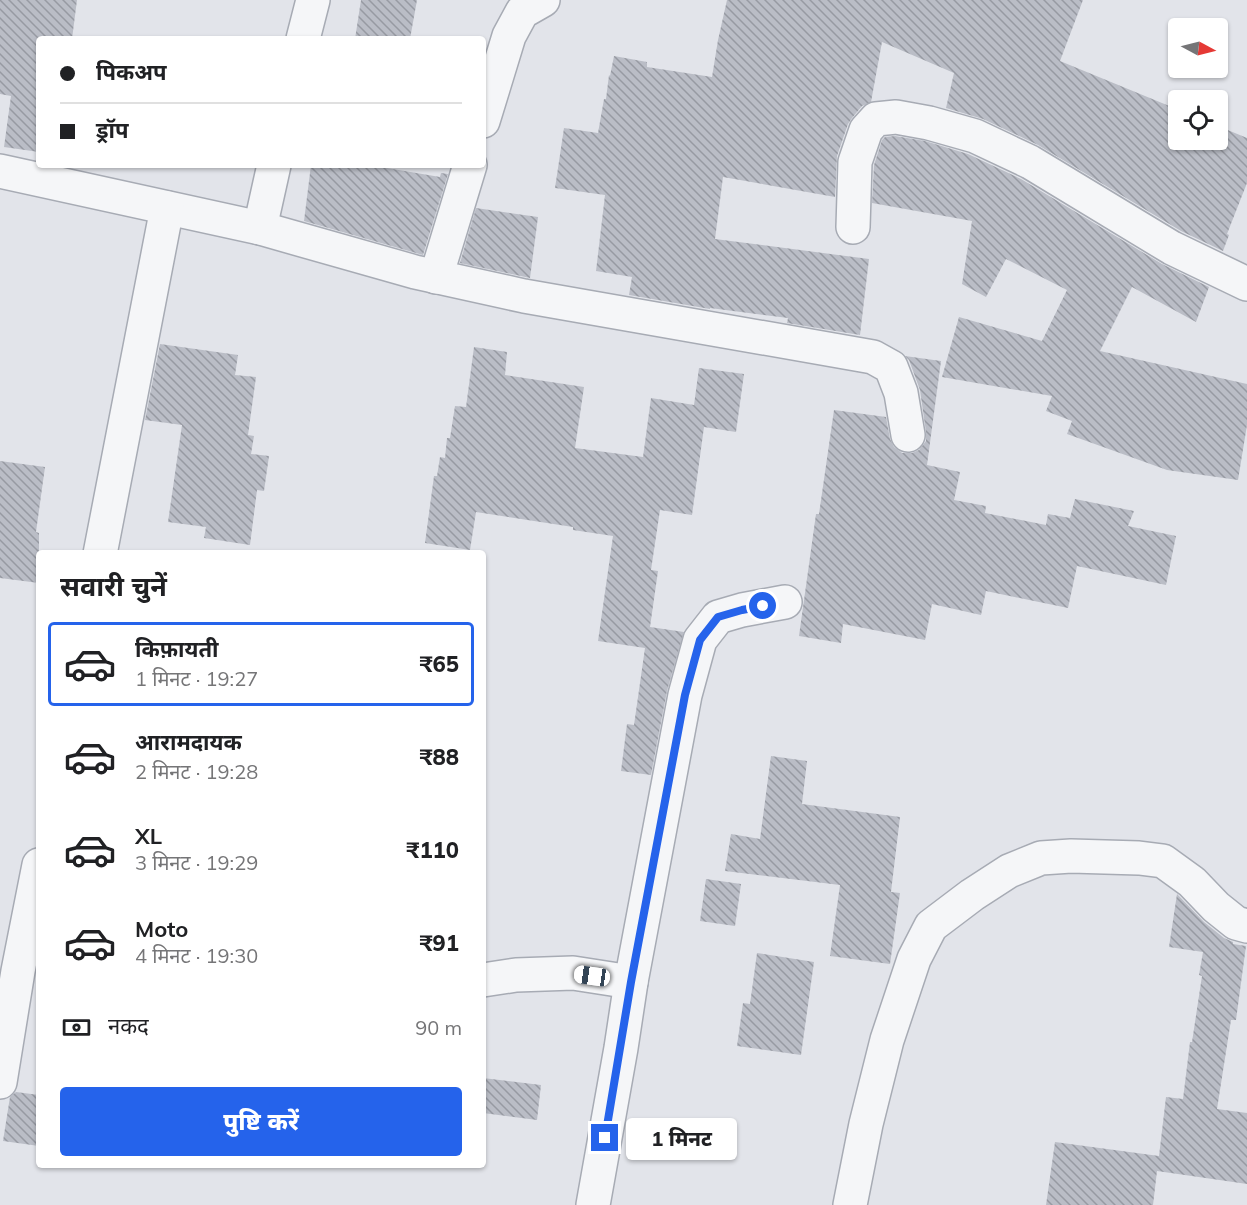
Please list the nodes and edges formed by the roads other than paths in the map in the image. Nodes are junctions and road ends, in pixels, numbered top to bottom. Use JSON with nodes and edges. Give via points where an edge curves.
{"nodes":[{"id":1,"x":313,"y":0,"type":"edge"},
{"id":2,"x":543,"y":0,"type":"edge"},
{"id":3,"x":304,"y":36,"type":"edge"},
{"id":4,"x":486,"y":111,"type":"edge"},
{"id":5,"x":273,"y":168,"type":"edge"},
{"id":6,"x":469,"y":168,"type":"edge"},
{"id":7,"x":0,"y":171,"type":"edge"},
{"id":8,"x":167,"y":208,"type":"junction"},
{"id":9,"x":853,"y":227,"type":"dead end"},
{"id":10,"x":260,"y":228,"type":"junction"},
{"id":11,"x":436,"y":277,"type":"junction"},
{"id":12,"x":1247,"y":284,"type":"edge"},
{"id":13,"x":908,"y":435,"type":"dead end"},
{"id":14,"x":101,"y":550,"type":"edge"},
{"id":15,"x":785,"y":602,"type":"dead end"},
{"id":16,"x":36,"y":897,"type":"edge"},
{"id":17,"x":1247,"y":926,"type":"edge"},
{"id":18,"x":29,"y":972,"type":"edge"},
{"id":19,"x":486,"y":980,"type":"edge"},
{"id":20,"x":631,"y":982,"type":"junction"},
{"id":21,"x":0,"y":1082,"type":"edge"},
{"id":22,"x":593,"y":1205,"type":"edge"},
{"id":23,"x":850,"y":1205,"type":"edge"}],
"edges":[{"from":1,"to":3,"type":"street"},
{"from":2,"to":4,"type":"street","via":[[522,12],[509,36]]},
{"from":5,"to":10,"type":"street"},
{"from":6,"to":11,"type":"street"},
{"from":7,"to":8,"type":"street"},
{"from":8,"to":10,"type":"street"},
{"from":8,"to":14,"type":"street"},
{"from":9,"to":12,"type":"street","via":[[855,162],[866,129],[876,119],[896,117],[975,136],[1030,162],[1172,248]]},
{"from":10,"to":11,"type":"street"},
{"from":11,"to":13,"type":"street","via":[[873,357],[891,367],[901,393]]},
{"from":15,"to":20,"type":"street","via":[[718,617],[700,640],[685,695]]},
{"from":16,"to":18,"type":"street"},
{"from":17,"to":23,"type":"street","via":[[1236,923],[1163,861],[1139,858],[1041,858],[1009,871],[972,895],[930,926],[915,959],[887,1040]]},
{"from":18,"to":21,"type":"street"},
{"from":19,"to":20,"type":"street","via":[[573,973]]},
{"from":20,"to":22,"type":"street"}]}
